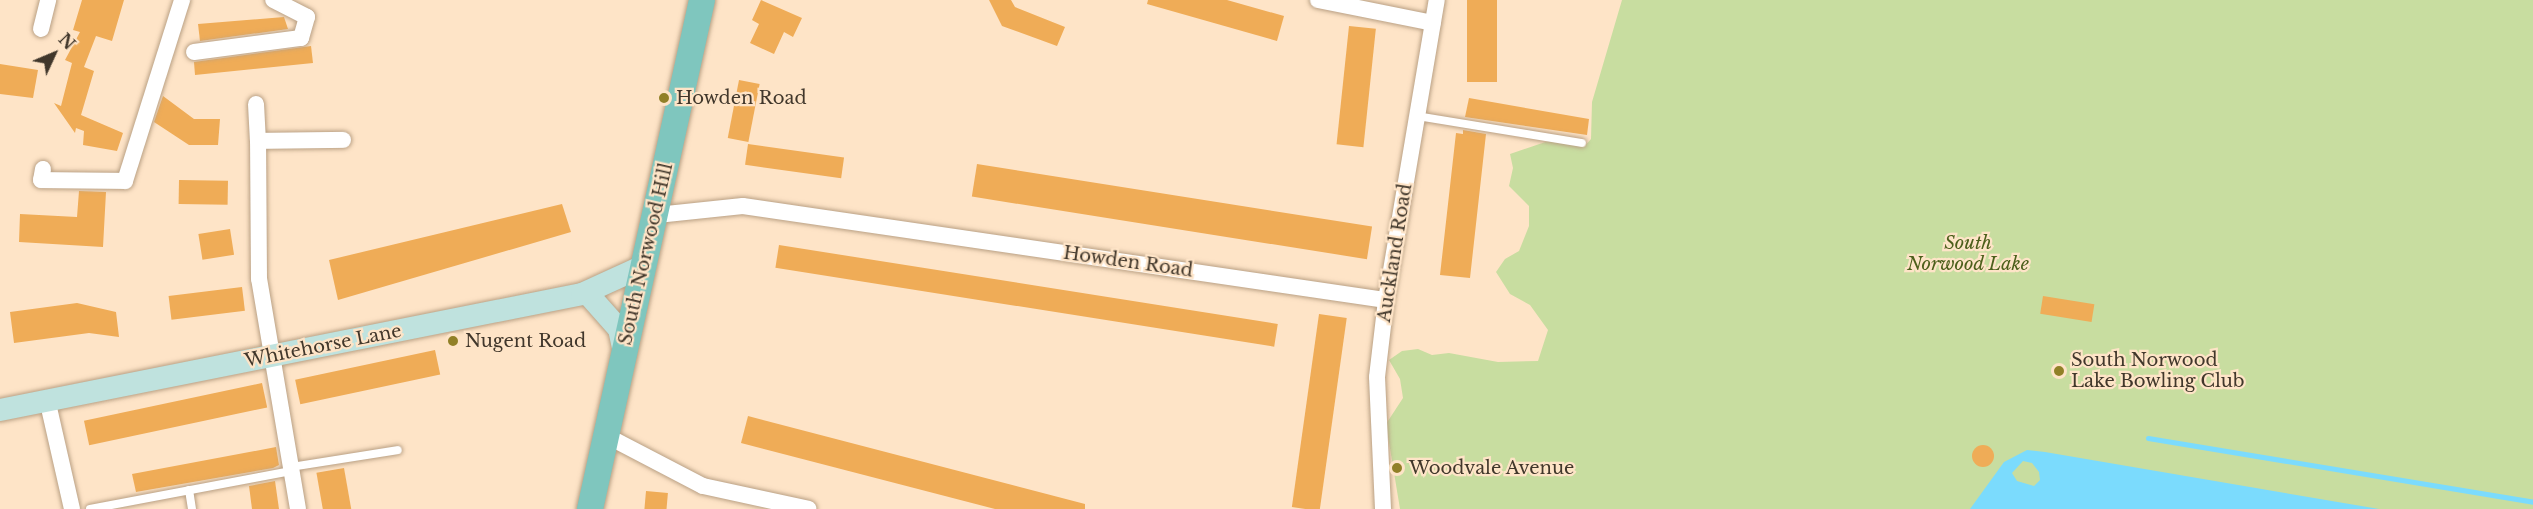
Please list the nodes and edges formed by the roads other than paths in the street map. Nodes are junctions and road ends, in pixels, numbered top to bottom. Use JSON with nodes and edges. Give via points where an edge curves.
{"nodes":[{"id":1,"x":48,"y":0,"type":"edge"},
{"id":2,"x":182,"y":0,"type":"edge"},
{"id":3,"x":273,"y":0,"type":"edge"},
{"id":4,"x":702,"y":0,"type":"edge"},
{"id":5,"x":1318,"y":0,"type":"edge"},
{"id":6,"x":1437,"y":0,"type":"edge"},
{"id":7,"x":1433,"y":23,"type":"junction"},
{"id":8,"x":41,"y":29,"type":"dead end"},
{"id":9,"x":194,"y":52,"type":"dead end"},
{"id":10,"x":256,"y":104,"type":"dead end"},
{"id":11,"x":1418,"y":116,"type":"junction"},
{"id":12,"x":343,"y":140,"type":"dead end"},
{"id":13,"x":258,"y":141,"type":"junction"},
{"id":14,"x":1582,"y":143,"type":"dead end"},
{"id":15,"x":43,"y":169,"type":"dead end"},
{"id":16,"x":657,"y":215,"type":"junction"},
{"id":17,"x":641,"y":267,"type":"junction"},
{"id":18,"x":587,"y":293,"type":"junction"},
{"id":19,"x":1386,"y":300,"type":"junction"},
{"id":20,"x":623,"y":348,"type":"junction"},
{"id":21,"x":273,"y":356,"type":"junction"},
{"id":22,"x":47,"y":399,"type":"junction"},
{"id":23,"x":0,"y":410,"type":"edge"},
{"id":24,"x":605,"y":435,"type":"junction"},
{"id":25,"x":398,"y":450,"type":"dead end"},
{"id":26,"x":292,"y":469,"type":"junction"},
{"id":27,"x":189,"y":490,"type":"junction"},
{"id":28,"x":72,"y":509,"type":"edge"},
{"id":29,"x":90,"y":509,"type":"edge"},
{"id":30,"x":192,"y":509,"type":"edge"},
{"id":31,"x":298,"y":509,"type":"edge"},
{"id":32,"x":590,"y":509,"type":"edge"},
{"id":33,"x":809,"y":509,"type":"edge"},
{"id":34,"x":1383,"y":509,"type":"edge"}],
"edges":[{"from":1,"to":8,"type":"street"},
{"from":2,"to":15,"type":"street","via":[[125,181],[41,180]]},
{"from":3,"to":9,"type":"street","via":[[307,17],[301,38]]},
{"from":4,"to":16,"type":"main road","name":"South Norwood Hill"},
{"from":5,"to":7,"type":"street"},
{"from":6,"to":7,"type":"street","name":"Auckland Road"},
{"from":7,"to":11,"type":"street","name":"Auckland Road"},
{"from":10,"to":13,"type":"street"},
{"from":11,"to":14,"type":"lane"},
{"from":11,"to":19,"type":"street","name":"Auckland Road"},
{"from":12,"to":13,"type":"street"},
{"from":13,"to":21,"type":"street","via":[[259,279]]},
{"from":16,"to":17,"type":"main road","name":"South Norwood Hill"},
{"from":16,"to":19,"type":"street","name":"Howden Road","via":[[743,206]]},
{"from":17,"to":18,"type":"main road","name":"Whitehorse Lane"},
{"from":17,"to":20,"type":"main road","name":"South Norwood Hill"},
{"from":18,"to":20,"type":"main road","via":[[619,329]]},
{"from":18,"to":21,"type":"main road","name":"Whitehorse Lane"},
{"from":19,"to":34,"type":"street","name":"Auckland Road","via":[[1377,377]]},
{"from":20,"to":24,"type":"main road","name":"South Norwood Hill"},
{"from":21,"to":22,"type":"main road","name":"Whitehorse Lane"},
{"from":21,"to":26,"type":"street"},
{"from":22,"to":23,"type":"main road","name":"Whitehorse Lane"},
{"from":22,"to":28,"type":"street"},
{"from":24,"to":32,"type":"main road","name":"South Norwood Hill"},
{"from":24,"to":33,"type":"street","via":[[703,486]]},
{"from":25,"to":26,"type":"lane"},
{"from":26,"to":27,"type":"lane"},
{"from":26,"to":31,"type":"street"},
{"from":27,"to":29,"type":"lane"},
{"from":27,"to":30,"type":"lane"}]}
